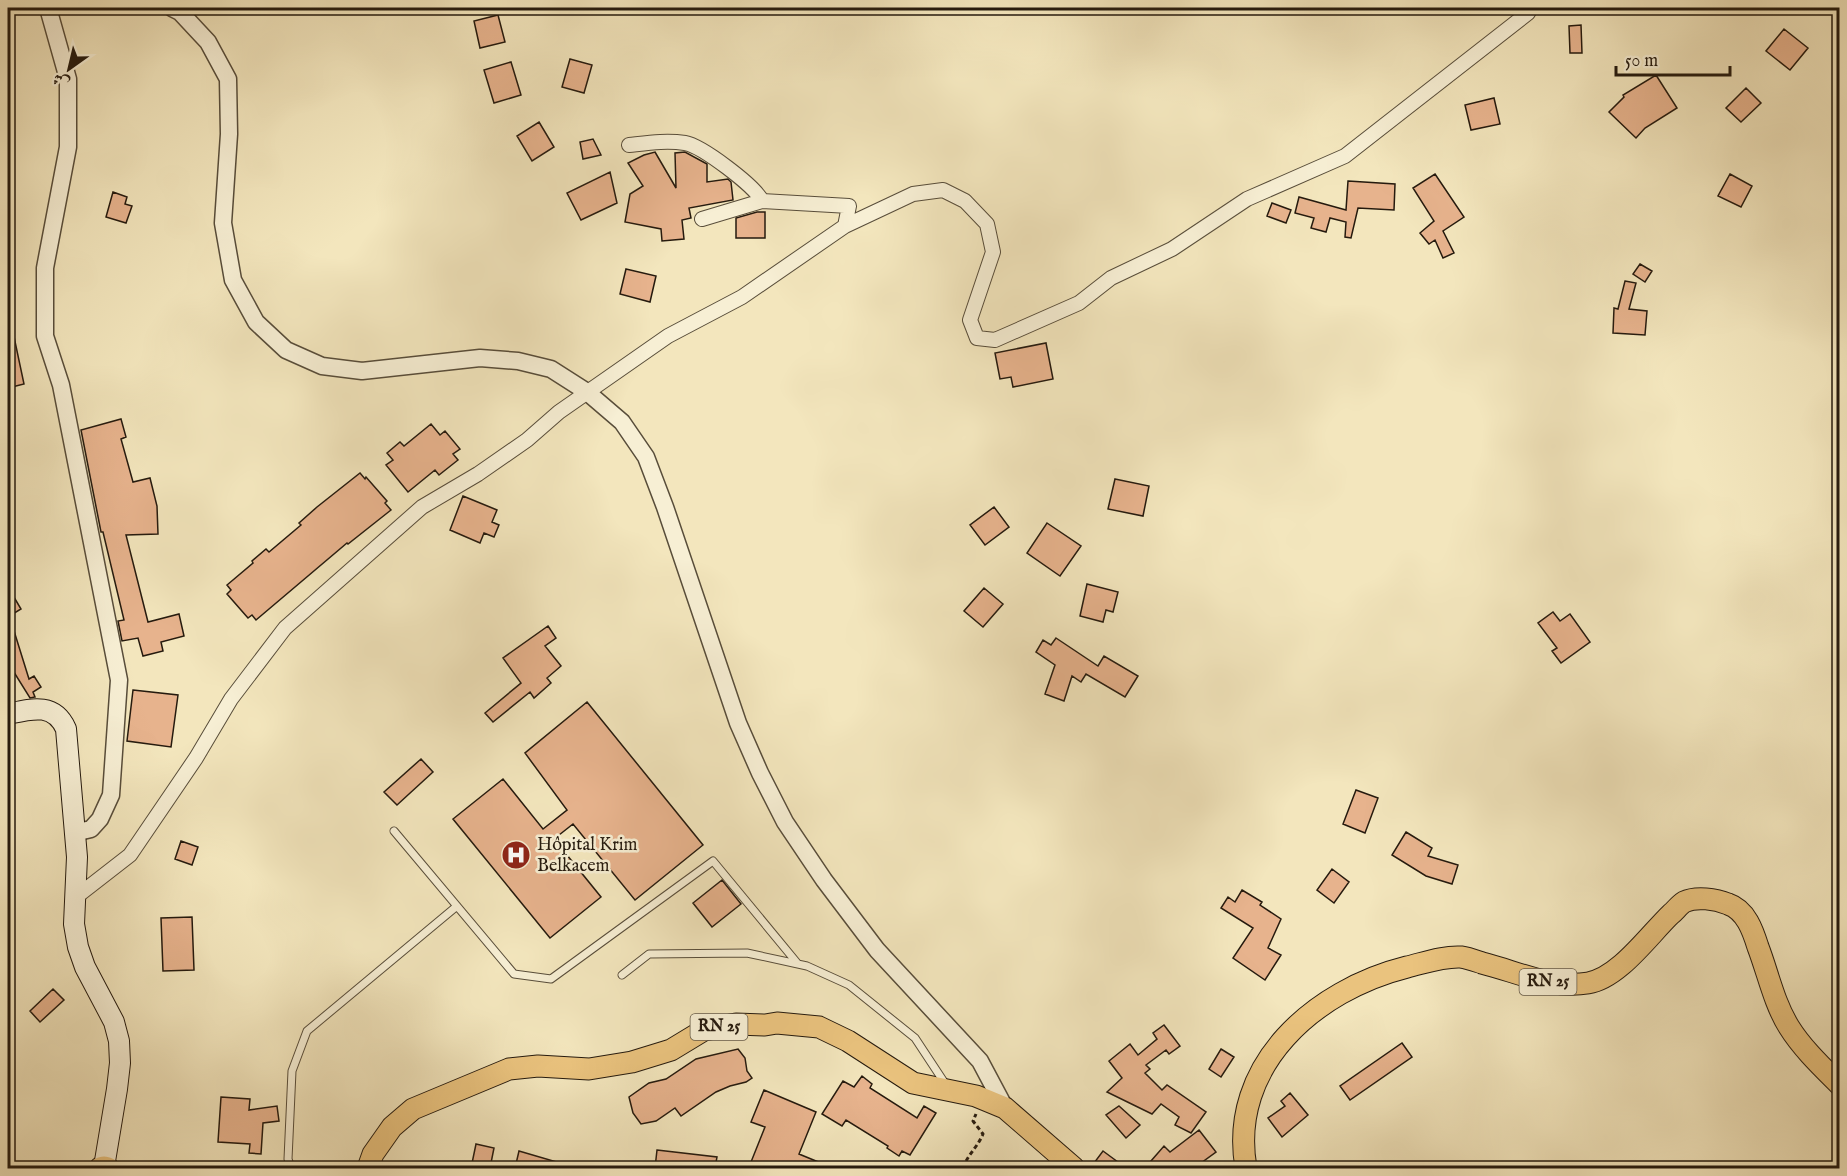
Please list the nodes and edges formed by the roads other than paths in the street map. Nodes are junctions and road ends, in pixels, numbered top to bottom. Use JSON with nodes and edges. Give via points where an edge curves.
{"nodes":[{"id":1,"x":48,"y":8,"type":"edge"},
{"id":2,"x":172,"y":8,"type":"edge"},
{"id":3,"x":1531,"y":8,"type":"edge"},
{"id":4,"x":629,"y":145,"type":"dead end"},
{"id":5,"x":762,"y":201,"type":"junction"},
{"id":6,"x":702,"y":219,"type":"dead end"},
{"id":7,"x":844,"y":226,"type":"junction"},
{"id":8,"x":587,"y":392,"type":"junction"},
{"id":9,"x":8,"y":714,"type":"edge"},
{"id":10,"x":394,"y":831,"type":"dead end"},
{"id":11,"x":74,"y":833,"type":"junction"},
{"id":12,"x":76,"y":897,"type":"junction"},
{"id":13,"x":457,"y":906,"type":"junction"},
{"id":14,"x":798,"y":964,"type":"junction"},
{"id":15,"x":622,"y":975,"type":"dead end"},
{"id":16,"x":1839,"y":1085,"type":"edge"},
{"id":17,"x":951,"y":1092,"type":"junction"},
{"id":18,"x":1005,"y":1108,"type":"junction"},
{"id":19,"x":104,"y":1168,"type":"edge"},
{"id":20,"x":291,"y":1168,"type":"edge"},
{"id":21,"x":368,"y":1168,"type":"edge"},
{"id":22,"x":1074,"y":1168,"type":"edge"},
{"id":23,"x":1246,"y":1168,"type":"edge"}],
"edges":[{"from":1,"to":11,"type":"street","via":[[68,79],[68,147],[45,268],[45,336],[61,385],[119,680],[111,795],[91,829]]},
{"from":2,"to":8,"type":"street","via":[[208,42],[228,80],[230,134],[223,223],[233,280],[256,322],[286,350],[322,366],[362,371],[480,358],[518,361],[551,369]]},
{"from":3,"to":7,"type":"street","via":[[1345,156],[1247,199],[1172,249],[1111,279],[1079,303],[995,340],[977,338],[970,320],[993,252],[987,224],[965,201],[943,190],[914,194]]},
{"from":4,"to":5,"type":"street","via":[[687,143],[738,177]]},
{"from":5,"to":6,"type":"street"},
{"from":5,"to":7,"type":"street","via":[[849,206]]},
{"from":7,"to":8,"type":"street","via":[[742,297],[668,336]]},
{"from":8,"to":12,"type":"street","via":[[527,440],[422,507],[285,628],[231,699],[130,855]]},
{"from":8,"to":18,"type":"street","via":[[622,422],[646,457],[738,723],[785,822],[877,950],[980,1061]]},
{"from":9,"to":11,"type":"main road","via":[[30,709],[48,711],[62,720],[68,744]]},
{"from":10,"to":13,"type":"lane"},
{"from":11,"to":12,"type":"main road"},
{"from":12,"to":19,"type":"main road","via":[[74,924],[78,946],[119,1041],[118,1080]]},
{"from":13,"to":14,"type":"lane","via":[[514,974],[551,979],[713,861]]},
{"from":13,"to":20,"type":"lane","via":[[307,1030],[292,1071],[288,1159]]},
{"from":14,"to":15,"type":"lane","via":[[747,953],[649,954]]},
{"from":14,"to":17,"type":"lane","via":[[849,985],[915,1038]]},
{"from":16,"to":23,"type":"main road","number":"RN 25","via":[[1789,1027],[1750,922],[1730,904],[1704,898],[1684,902],[1613,972],[1590,983],[1560,984],[1525,977],[1461,957],[1381,973],[1347,989],[1310,1012],[1279,1044],[1261,1070],[1250,1096],[1243,1130]]},
{"from":17,"to":18,"type":"main road","number":"RN 25"},
{"from":17,"to":21,"type":"main road","number":"RN 25","via":[[913,1083],[819,1027],[736,1024],[704,1030],[671,1050],[632,1062],[588,1069],[509,1069],[413,1109],[392,1127]]},
{"from":18,"to":22,"type":"main road","number":"RN 25"}]}
